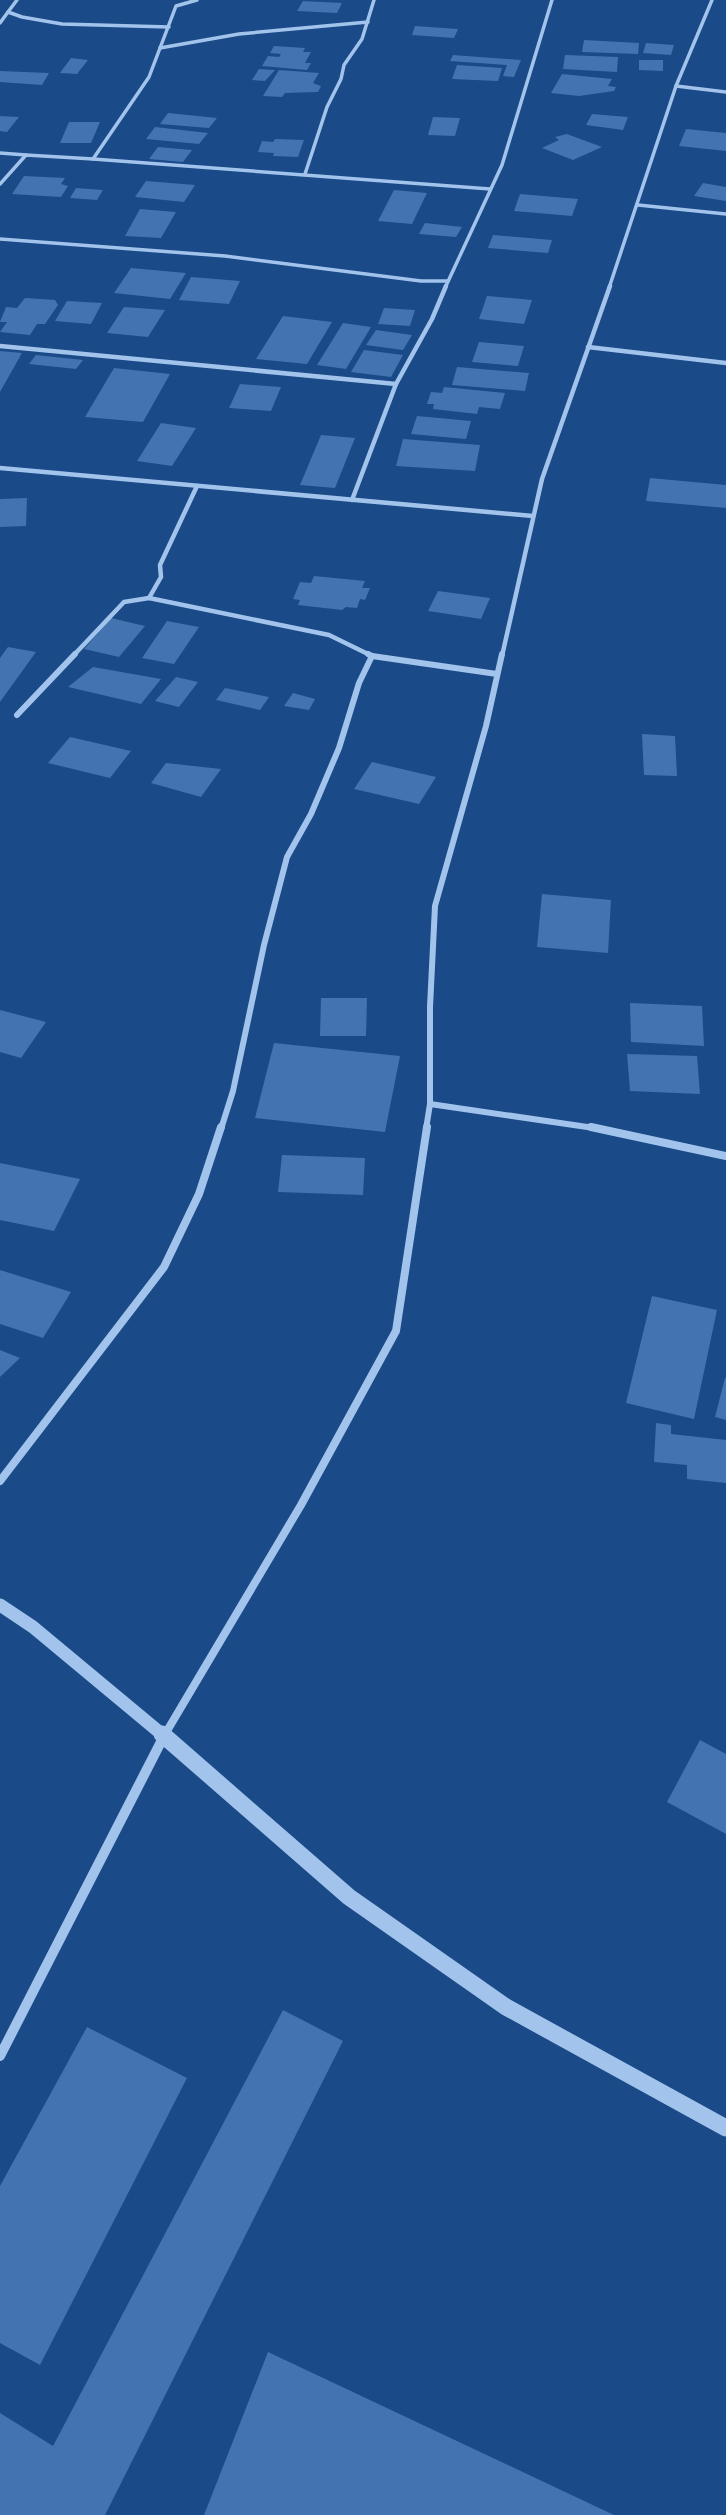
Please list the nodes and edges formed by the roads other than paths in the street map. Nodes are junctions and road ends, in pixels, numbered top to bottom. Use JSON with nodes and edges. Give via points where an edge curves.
{"nodes":[{"id":1,"x":16,"y":0,"type":"edge"},
{"id":2,"x":197,"y":0,"type":"edge"},
{"id":3,"x":374,"y":0,"type":"edge"},
{"id":4,"x":552,"y":0,"type":"edge"},
{"id":5,"x":712,"y":0,"type":"edge"},
{"id":6,"x":8,"y":12,"type":"junction"},
{"id":7,"x":368,"y":22,"type":"junction"},
{"id":8,"x":0,"y":23,"type":"edge"},
{"id":9,"x":169,"y":27,"type":"junction"},
{"id":10,"x":160,"y":48,"type":"junction"},
{"id":11,"x":676,"y":86,"type":"junction"},
{"id":12,"x":726,"y":92,"type":"edge"},
{"id":13,"x":0,"y":153,"type":"edge"},
{"id":14,"x":26,"y":155,"type":"junction"},
{"id":15,"x":93,"y":159,"type":"junction"},
{"id":16,"x":305,"y":174,"type":"junction"},
{"id":17,"x":0,"y":184,"type":"edge"},
{"id":18,"x":490,"y":189,"type":"junction"},
{"id":19,"x":638,"y":205,"type":"junction"},
{"id":20,"x":726,"y":214,"type":"edge"},
{"id":21,"x":0,"y":239,"type":"edge"},
{"id":22,"x":447,"y":281,"type":"junction"},
{"id":23,"x":0,"y":346,"type":"edge"},
{"id":24,"x":589,"y":347,"type":"junction"},
{"id":25,"x":726,"y":363,"type":"edge"},
{"id":26,"x":396,"y":384,"type":"junction"},
{"id":27,"x":0,"y":468,"type":"edge"},
{"id":28,"x":197,"y":486,"type":"junction"},
{"id":29,"x":352,"y":500,"type":"junction"},
{"id":30,"x":533,"y":516,"type":"junction"},
{"id":31,"x":149,"y":598,"type":"junction"},
{"id":32,"x":372,"y":656,"type":"junction"},
{"id":33,"x":497,"y":674,"type":"junction"},
{"id":34,"x":17,"y":715,"type":"dead end"},
{"id":35,"x":430,"y":1104,"type":"junction"},
{"id":36,"x":726,"y":1156,"type":"edge"},
{"id":37,"x":0,"y":1481,"type":"edge"},
{"id":38,"x":0,"y":1605,"type":"edge"},
{"id":39,"x":164,"y":1737,"type":"junction"},
{"id":40,"x":0,"y":2056,"type":"edge"},
{"id":41,"x":726,"y":2128,"type":"edge"}],
"edges":[{"from":1,"to":6,"type":"street"},
{"from":2,"to":9,"type":"street","via":[[176,6]]},
{"from":3,"to":7,"type":"street"},
{"from":4,"to":18,"type":"street","via":[[502,165]]},
{"from":5,"to":11,"type":"street"},
{"from":6,"to":8,"type":"street"},
{"from":6,"to":9,"type":"street","via":[[19,18],[57,22]]},
{"from":7,"to":10,"type":"street","via":[[239,34]]},
{"from":7,"to":16,"type":"street","via":[[344,65]]},
{"from":9,"to":10,"type":"street"},
{"from":10,"to":15,"type":"street","via":[[149,78]]},
{"from":11,"to":12,"type":"street"},
{"from":11,"to":19,"type":"street"},
{"from":13,"to":14,"type":"street"},
{"from":14,"to":15,"type":"street"},
{"from":14,"to":17,"type":"street"},
{"from":15,"to":16,"type":"street"},
{"from":16,"to":18,"type":"street"},
{"from":18,"to":22,"type":"street"},
{"from":19,"to":20,"type":"street"},
{"from":19,"to":24,"type":"street"},
{"from":21,"to":22,"type":"street","via":[[225,256]]},
{"from":22,"to":26,"type":"street"},
{"from":23,"to":26,"type":"street"},
{"from":24,"to":25,"type":"street"},
{"from":24,"to":30,"type":"street"},
{"from":26,"to":29,"type":"street"},
{"from":27,"to":28,"type":"street"},
{"from":28,"to":29,"type":"street"},
{"from":28,"to":31,"type":"street"},
{"from":29,"to":30,"type":"street"},
{"from":30,"to":33,"type":"street"},
{"from":31,"to":32,"type":"street","via":[[329,635]]},
{"from":31,"to":34,"type":"street","via":[[124,602]]},
{"from":32,"to":33,"type":"street"},
{"from":32,"to":37,"type":"street","via":[[339,748],[287,857],[233,1091],[199,1194],[164,1266]]},
{"from":33,"to":35,"type":"street","via":[[435,906]]},
{"from":35,"to":36,"type":"street","via":[[685,1144]]},
{"from":35,"to":39,"type":"street","via":[[396,1331],[301,1505]]},
{"from":38,"to":39,"type":"street","via":[[33,1627]]},
{"from":39,"to":40,"type":"street"},
{"from":39,"to":41,"type":"street","via":[[349,1897],[484,1992]]}]}
